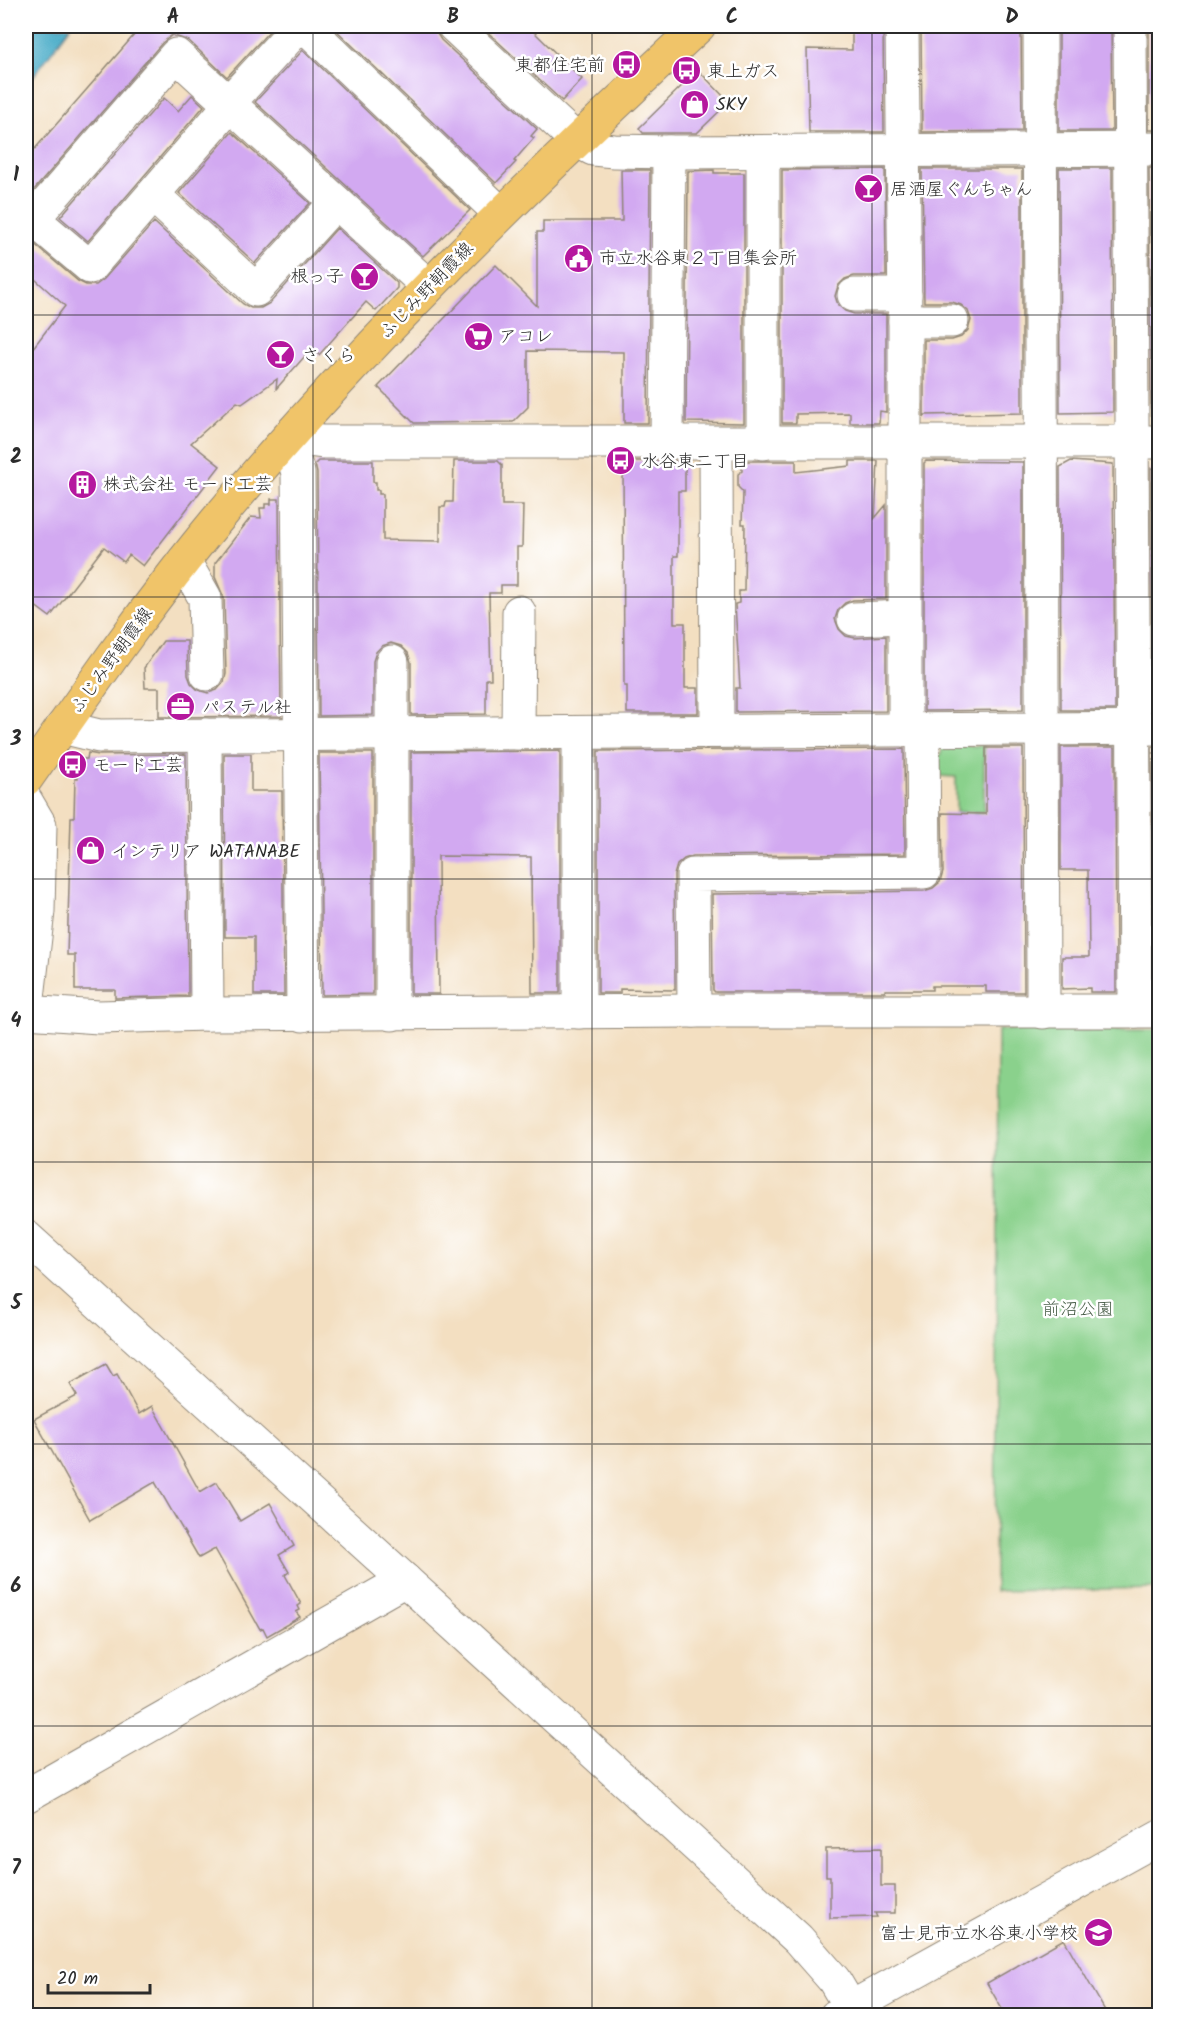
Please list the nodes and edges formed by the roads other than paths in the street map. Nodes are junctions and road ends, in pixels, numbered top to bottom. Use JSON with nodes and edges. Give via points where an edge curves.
{"nodes":[{"id":1,"x":299,"y":26,"type":"edge"},
{"id":2,"x":305,"y":26,"type":"edge"},
{"id":3,"x":454,"y":26,"type":"edge"},
{"id":4,"x":699,"y":26,"type":"edge"},
{"id":5,"x":903,"y":26,"type":"edge"},
{"id":6,"x":1040,"y":26,"type":"edge"},
{"id":7,"x":1130,"y":26,"type":"edge"},
{"id":8,"x":230,"y":105,"type":"junction"},
{"id":9,"x":576,"y":140,"type":"junction"},
{"id":10,"x":1145,"y":149,"type":"edge"},
{"id":11,"x":903,"y":150,"type":"junction"},
{"id":12,"x":1040,"y":150,"type":"junction"},
{"id":13,"x":669,"y":152,"type":"junction"},
{"id":14,"x":763,"y":152,"type":"junction"},
{"id":15,"x":153,"y":195,"type":"junction"},
{"id":16,"x":336,"y":202,"type":"junction"},
{"id":17,"x":500,"y":213,"type":"junction"},
{"id":18,"x":428,"y":286,"type":"junction"},
{"id":19,"x":854,"y":295,"type":"dead end"},
{"id":20,"x":905,"y":308,"type":"junction"},
{"id":21,"x":952,"y":321,"type":"dead end"},
{"id":22,"x":288,"y":438,"type":"junction"},
{"id":23,"x":1041,"y":442,"type":"junction"},
{"id":24,"x":1146,"y":442,"type":"edge"},
{"id":25,"x":667,"y":443,"type":"junction"},
{"id":26,"x":716,"y":443,"type":"junction"},
{"id":27,"x":763,"y":443,"type":"junction"},
{"id":28,"x":905,"y":443,"type":"junction"},
{"id":29,"x":184,"y":561,"type":"junction"},
{"id":30,"x":519,"y":612,"type":"dead end"},
{"id":31,"x":905,"y":617,"type":"junction"},
{"id":32,"x":854,"y":619,"type":"dead end"},
{"id":33,"x":392,"y":662,"type":"dead end"},
{"id":34,"x":207,"y":674,"type":"dead end"},
{"id":35,"x":62,"y":727,"type":"junction"},
{"id":36,"x":1147,"y":728,"type":"edge"},
{"id":37,"x":1042,"y":729,"type":"junction"},
{"id":38,"x":914,"y":730,"type":"junction"},
{"id":39,"x":717,"y":731,"type":"junction"},
{"id":40,"x":518,"y":733,"type":"junction"},
{"id":41,"x":579,"y":733,"type":"junction"},
{"id":42,"x":300,"y":734,"type":"junction"},
{"id":43,"x":392,"y":734,"type":"junction"},
{"id":44,"x":205,"y":735,"type":"junction"},
{"id":45,"x":26,"y":779,"type":"edge"},
{"id":46,"x":26,"y":801,"type":"edge"},
{"id":47,"x":694,"y":1011,"type":"junction"},
{"id":48,"x":1147,"y":1011,"type":"edge"},
{"id":49,"x":579,"y":1012,"type":"junction"},
{"id":50,"x":1042,"y":1012,"type":"junction"},
{"id":51,"x":26,"y":1013,"type":"edge"},
{"id":52,"x":207,"y":1014,"type":"junction"},
{"id":53,"x":392,"y":1014,"type":"junction"},
{"id":54,"x":303,"y":1015,"type":"junction"},
{"id":55,"x":26,"y":1237,"type":"edge"},
{"id":56,"x":405,"y":1580,"type":"junction"},
{"id":57,"x":26,"y":1796,"type":"edge"},
{"id":58,"x":1160,"y":1837,"type":"edge"},
{"id":59,"x":861,"y":2001,"type":"edge"}],
"edges":[{"from":1,"to":8,"type":"street"},
{"from":2,"to":17,"type":"street"},
{"from":3,"to":9,"type":"street"},
{"from":4,"to":9,"type":"main road","name":"ふじみ野朝霞線"},
{"from":5,"to":11,"type":"street"},
{"from":6,"to":12,"type":"street"},
{"from":7,"to":10,"type":"street"},
{"from":8,"to":15,"type":"street"},
{"from":8,"to":15,"type":"street","via":[[176,55],[33,219],[90,267]]},
{"from":8,"to":16,"type":"street"},
{"from":9,"to":13,"type":"street","via":[[593,149]]},
{"from":9,"to":17,"type":"main road","name":"ふじみ野朝霞線"},
{"from":10,"to":12,"type":"street"},
{"from":10,"to":24,"type":"street"},
{"from":11,"to":12,"type":"street"},
{"from":11,"to":14,"type":"street"},
{"from":11,"to":20,"type":"street"},
{"from":12,"to":23,"type":"street"},
{"from":13,"to":14,"type":"street"},
{"from":13,"to":25,"type":"street"},
{"from":14,"to":27,"type":"street"},
{"from":15,"to":16,"type":"street","via":[[256,290]]},
{"from":16,"to":18,"type":"street"},
{"from":17,"to":18,"type":"main road","name":"ふじみ野朝霞線"},
{"from":18,"to":22,"type":"main road","name":"ふじみ野朝霞線"},
{"from":19,"to":20,"type":"street"},
{"from":20,"to":21,"type":"street"},
{"from":20,"to":28,"type":"street"},
{"from":22,"to":25,"type":"street","via":[[323,442]]},
{"from":22,"to":29,"type":"main road","name":"ふじみ野朝霞線"},
{"from":22,"to":42,"type":"street","via":[[297,473]]},
{"from":23,"to":24,"type":"street"},
{"from":23,"to":28,"type":"street"},
{"from":23,"to":37,"type":"street"},
{"from":24,"to":36,"type":"street"},
{"from":25,"to":26,"type":"street"},
{"from":26,"to":27,"type":"street"},
{"from":26,"to":39,"type":"street"},
{"from":27,"to":28,"type":"street"},
{"from":28,"to":31,"type":"street"},
{"from":29,"to":34,"type":"street","via":[[205,598]]},
{"from":29,"to":35,"type":"main road","name":"ふじみ野朝霞線"},
{"from":30,"to":40,"type":"street"},
{"from":31,"to":32,"type":"street"},
{"from":31,"to":38,"type":"street"},
{"from":33,"to":43,"type":"street"},
{"from":35,"to":44,"type":"street","via":[[99,736]]},
{"from":35,"to":45,"type":"main road","name":"ふじみ野朝霞線"},
{"from":36,"to":37,"type":"street"},
{"from":36,"to":48,"type":"street"},
{"from":37,"to":38,"type":"street"},
{"from":37,"to":50,"type":"street"},
{"from":38,"to":39,"type":"street"},
{"from":38,"to":47,"type":"street","via":[[924,872],[693,875]]},
{"from":39,"to":41,"type":"street"},
{"from":40,"to":41,"type":"street"},
{"from":40,"to":43,"type":"street"},
{"from":41,"to":49,"type":"street"},
{"from":42,"to":43,"type":"street"},
{"from":42,"to":44,"type":"street"},
{"from":42,"to":54,"type":"street"},
{"from":43,"to":53,"type":"street"},
{"from":44,"to":52,"type":"street"},
{"from":46,"to":51,"type":"street","via":[[40,825],[38,911]]},
{"from":47,"to":49,"type":"street"},
{"from":47,"to":50,"type":"street"},
{"from":48,"to":50,"type":"street"},
{"from":49,"to":53,"type":"street"},
{"from":51,"to":52,"type":"street","via":[[99,1017]]},
{"from":52,"to":54,"type":"street"},
{"from":53,"to":54,"type":"street"},
{"from":55,"to":56,"type":"street"},
{"from":56,"to":57,"type":"street"},
{"from":56,"to":59,"type":"street"},
{"from":58,"to":59,"type":"street"}]}
